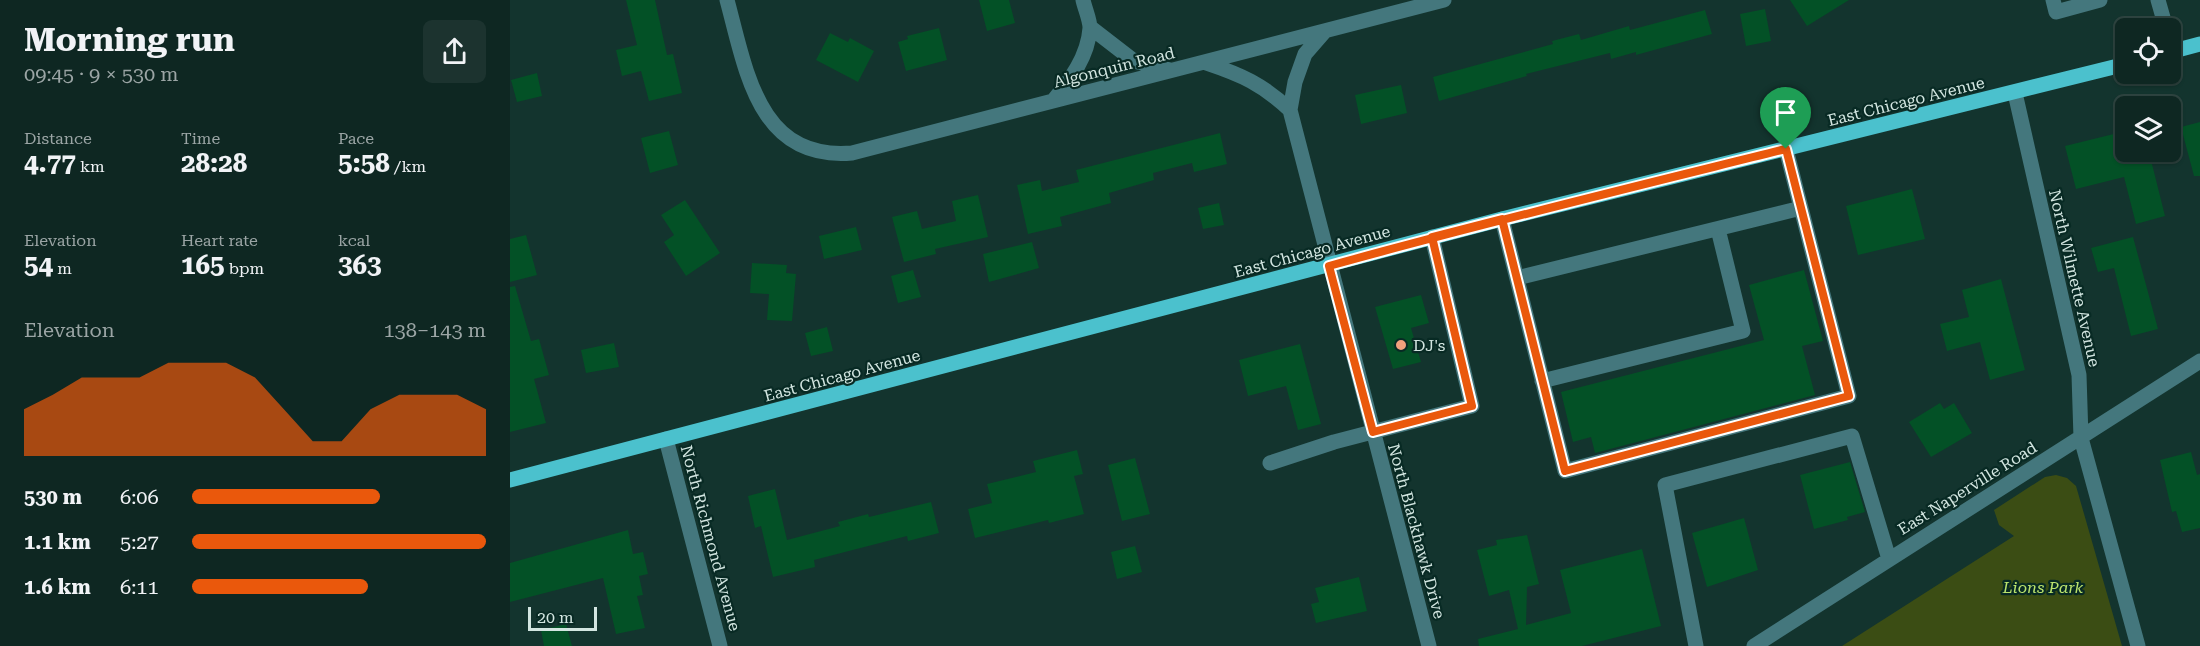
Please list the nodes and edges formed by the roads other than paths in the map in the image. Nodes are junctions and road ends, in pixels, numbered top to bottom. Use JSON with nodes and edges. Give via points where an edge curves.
{"nodes":[{"id":1,"x":727,"y":0,"type":"edge"},
{"id":2,"x":1083,"y":0,"type":"edge"},
{"id":3,"x":1393,"y":0,"type":"edge"},
{"id":4,"x":1444,"y":0,"type":"edge"},
{"id":5,"x":2053,"y":0,"type":"edge"},
{"id":6,"x":2100,"y":0,"type":"edge"},
{"id":7,"x":2158,"y":0,"type":"edge"},
{"id":8,"x":1377,"y":18,"type":"junction"},
{"id":9,"x":2163,"y":18,"type":"edge"},
{"id":10,"x":1090,"y":27,"type":"junction"},
{"id":11,"x":1325,"y":32,"type":"junction"},
{"id":12,"x":2200,"y":44,"type":"edge"},
{"id":13,"x":2181,"y":48,"type":"edge"},
{"id":14,"x":1206,"y":63,"type":"junction"},
{"id":15,"x":2115,"y":67,"type":"edge"},
{"id":16,"x":1173,"y":71,"type":"junction"},
{"id":17,"x":2014,"y":93,"type":"junction"},
{"id":18,"x":1053,"y":101,"type":"junction"},
{"id":19,"x":1290,"y":110,"type":"junction"},
{"id":20,"x":1786,"y":149,"type":"junction"},
{"id":21,"x":1801,"y":208,"type":"junction"},
{"id":22,"x":1502,"y":219,"type":"junction"},
{"id":23,"x":1718,"y":229,"type":"junction"},
{"id":24,"x":1432,"y":237,"type":"junction"},
{"id":25,"x":1329,"y":266,"type":"junction"},
{"id":26,"x":1517,"y":278,"type":"junction"},
{"id":27,"x":2200,"y":361,"type":"edge"},
{"id":28,"x":1542,"y":381,"type":"junction"},
{"id":29,"x":1373,"y":432,"type":"junction"},
{"id":30,"x":2081,"y":438,"type":"junction"},
{"id":31,"x":666,"y":439,"type":"junction"},
{"id":32,"x":1270,"y":464,"type":"dead end"},
{"id":33,"x":510,"y":480,"type":"edge"},
{"id":34,"x":1889,"y":559,"type":"junction"},
{"id":35,"x":720,"y":646,"type":"edge"},
{"id":36,"x":1429,"y":646,"type":"edge"},
{"id":37,"x":1696,"y":646,"type":"edge"},
{"id":38,"x":1754,"y":646,"type":"edge"},
{"id":39,"x":2138,"y":646,"type":"edge"}],
"edges":[{"from":1,"to":18,"type":"street","name":"Algonquin Road","via":[[746,72],[765,115],[793,141],[813,151],[852,153]]},
{"from":2,"to":10,"type":"street"},
{"from":3,"to":8,"type":"street"},
{"from":4,"to":8,"type":"street","name":"Algonquin Road"},
{"from":5,"to":6,"type":"street","via":[[2056,12]]},
{"from":7,"to":9,"type":"street"},
{"from":8,"to":11,"type":"street","name":"Algonquin Road"},
{"from":10,"to":16,"type":"street","via":[[1134,61]]},
{"from":10,"to":18,"type":"street","via":[[1085,51],[1073,76]]},
{"from":11,"to":14,"type":"street","name":"Algonquin Road"},
{"from":11,"to":19,"type":"street","name":"North Blackhawk Drive","via":[[1305,54]]},
{"from":12,"to":13,"type":"main road"},
{"from":14,"to":16,"type":"street","name":"Algonquin Road"},
{"from":14,"to":19,"type":"street","via":[[1246,77]]},
{"from":15,"to":17,"type":"main road","name":"East Chicago Avenue"},
{"from":16,"to":18,"type":"street","name":"Algonquin Road"},
{"from":17,"to":20,"type":"main road","name":"East Chicago Avenue"},
{"from":17,"to":30,"type":"street","name":"North Wilmette Avenue","via":[[2079,375]]},
{"from":19,"to":25,"type":"street","name":"North Blackhawk Drive"},
{"from":20,"to":21,"type":"street"},
{"from":20,"to":22,"type":"main road","name":"East Chicago Avenue"},
{"from":21,"to":23,"type":"street"},
{"from":21,"to":28,"type":"street","via":[[1849,396],[1565,471]]},
{"from":22,"to":24,"type":"main road","name":"East Chicago Avenue"},
{"from":22,"to":26,"type":"street"},
{"from":23,"to":26,"type":"street"},
{"from":23,"to":28,"type":"street","via":[[1743,332]]},
{"from":24,"to":25,"type":"main road","name":"East Chicago Avenue"},
{"from":24,"to":29,"type":"street","via":[[1472,406]]},
{"from":25,"to":29,"type":"street","name":"North Blackhawk Drive"},
{"from":25,"to":31,"type":"main road","name":"East Chicago Avenue"},
{"from":26,"to":28,"type":"street"},
{"from":27,"to":30,"type":"street","name":"East Naperville Road"},
{"from":29,"to":32,"type":"street"},
{"from":29,"to":36,"type":"street","name":"North Blackhawk Drive"},
{"from":30,"to":34,"type":"street","name":"East Naperville Road"},
{"from":30,"to":39,"type":"street","name":"North Wilmette Avenue"},
{"from":31,"to":33,"type":"main road","name":"East Chicago Avenue"},
{"from":31,"to":35,"type":"street","name":"North Richmond Avenue"},
{"from":34,"to":37,"type":"street","via":[[1852,436],[1665,485]]},
{"from":34,"to":38,"type":"street","name":"East Naperville Road"}]}
